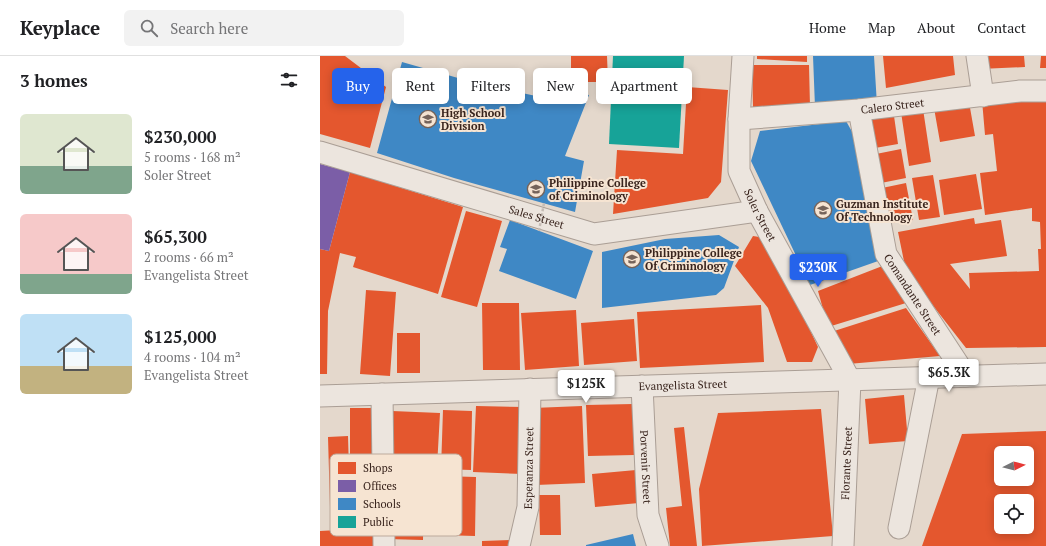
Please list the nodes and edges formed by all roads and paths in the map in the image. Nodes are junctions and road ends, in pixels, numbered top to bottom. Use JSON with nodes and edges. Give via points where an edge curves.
{"nodes":[{"id":1,"x":743,"y":56,"type":"edge"},
{"id":2,"x":977,"y":56,"type":"edge"},
{"id":3,"x":1046,"y":91,"type":"edge"},
{"id":4,"x":983,"y":96,"type":"junction"},
{"id":5,"x":859,"y":110,"type":"junction"},
{"id":6,"x":739,"y":119,"type":"junction"},
{"id":7,"x":320,"y":152,"type":"edge"},
{"id":8,"x":544,"y":204,"type":"dead end"},
{"id":9,"x":757,"y":211,"type":"junction"},
{"id":10,"x":539,"y":231,"type":"dead end"},
{"id":11,"x":1046,"y":374,"type":"edge"},
{"id":12,"x":966,"y":376,"type":"junction"},
{"id":13,"x":929,"y":377,"type":"junction"},
{"id":14,"x":850,"y":380,"type":"junction"},
{"id":15,"x":642,"y":386,"type":"junction"},
{"id":16,"x":530,"y":389,"type":"junction"},
{"id":17,"x":382,"y":394,"type":"junction"},
{"id":18,"x":320,"y":396,"type":"edge"},
{"id":19,"x":383,"y":454,"type":"edge"},
{"id":20,"x":899,"y":528,"type":"dead end"},
{"id":21,"x":384,"y":536,"type":"edge"},
{"id":22,"x":384,"y":546,"type":"edge"},
{"id":23,"x":519,"y":546,"type":"edge"},
{"id":24,"x":658,"y":546,"type":"edge"},
{"id":25,"x":843,"y":546,"type":"edge"}],
"edges":[{"from":1,"to":6,"type":"street","name":"Soler Street"},
{"from":2,"to":4,"type":"street"},
{"from":3,"to":4,"type":"street","name":"Calero Street","via":[[1020,91]]},
{"from":4,"to":5,"type":"street","name":"Calero Street"},
{"from":5,"to":6,"type":"street","name":"Calero Street"},
{"from":5,"to":12,"type":"street","name":"Comandante Street","via":[[886,254]]},
{"from":6,"to":9,"type":"street","name":"Soler Street","via":[[739,171]]},
{"from":7,"to":9,"type":"street","name":"Sales Street","via":[[594,234]]},
{"from":8,"to":10,"type":"path","bridge":true},
{"from":9,"to":14,"type":"street","name":"Soler Street"},
{"from":11,"to":12,"type":"street","name":"Evangelista Street"},
{"from":12,"to":13,"type":"street","name":"Evangelista Street"},
{"from":13,"to":14,"type":"street","name":"Evangelista Street"},
{"from":13,"to":20,"type":"street"},
{"from":14,"to":15,"type":"street","name":"Evangelista Street"},
{"from":14,"to":25,"type":"street","name":"Florante Street"},
{"from":15,"to":16,"type":"street","name":"Evangelista Street"},
{"from":15,"to":24,"type":"street","name":"Porvenir Street","via":[[648,515]]},
{"from":16,"to":17,"type":"street","name":"Evangelista Street"},
{"from":16,"to":23,"type":"street","name":"Esperanza Street","via":[[528,507]]},
{"from":17,"to":18,"type":"street","name":"Evangelista Street"},
{"from":17,"to":19,"type":"street"},
{"from":21,"to":22,"type":"street"}]}
